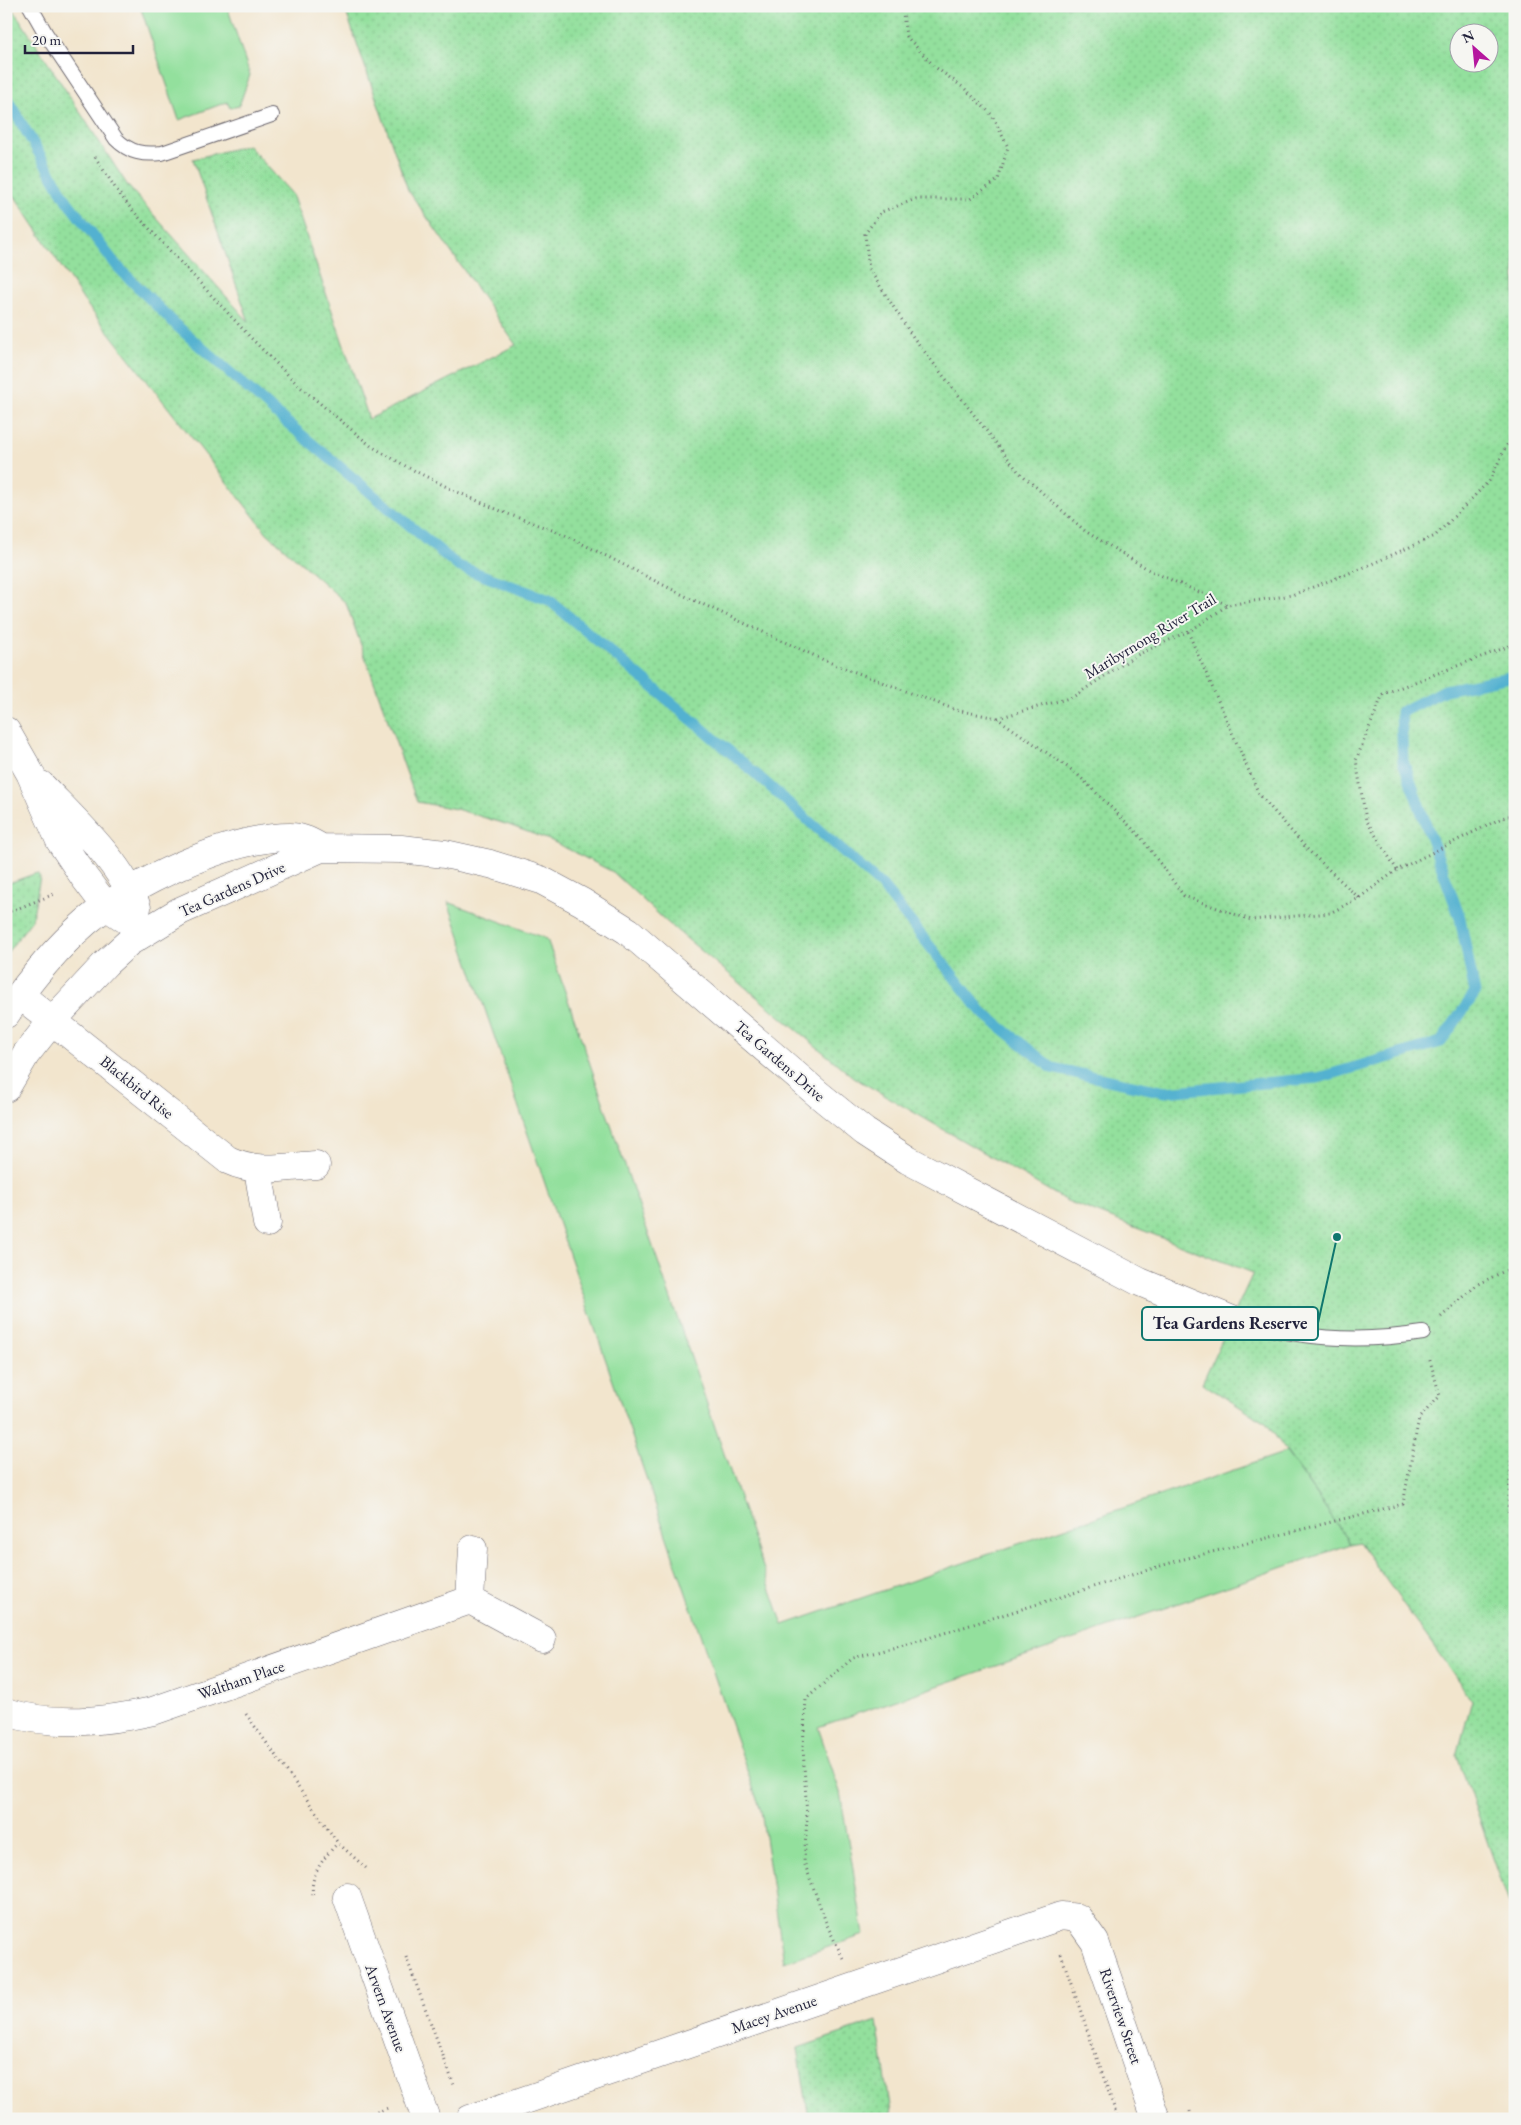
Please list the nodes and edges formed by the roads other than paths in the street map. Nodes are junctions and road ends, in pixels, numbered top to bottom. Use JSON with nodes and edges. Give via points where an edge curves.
{"nodes":[{"id":1,"x":30,"y":6,"type":"edge"},
{"id":2,"x":272,"y":115,"type":"dead end"},
{"id":3,"x":6,"y":731,"type":"edge"},
{"id":4,"x":30,"y":773,"type":"junction"},
{"id":5,"x":321,"y":848,"type":"junction"},
{"id":6,"x":131,"y":891,"type":"junction"},
{"id":7,"x":106,"y":906,"type":"junction"},
{"id":8,"x":144,"y":932,"type":"junction"},
{"id":9,"x":13,"y":1004,"type":"edge"},
{"id":10,"x":53,"y":1020,"type":"junction"},
{"id":11,"x":6,"y":1088,"type":"edge"},
{"id":12,"x":316,"y":1164,"type":"dead end"},
{"id":13,"x":258,"y":1169,"type":"junction"},
{"id":14,"x":267,"y":1223,"type":"dead end"},
{"id":15,"x":1232,"y":1320,"type":"joint"},
{"id":16,"x":1423,"y":1333,"type":"road end"},
{"id":17,"x":473,"y":1549,"type":"dead end"},
{"id":18,"x":470,"y":1600,"type":"junction"},
{"id":19,"x":542,"y":1638,"type":"dead end"},
{"id":20,"x":6,"y":1712,"type":"edge"},
{"id":21,"x":347,"y":1897,"type":"dead end"},
{"id":22,"x":1078,"y":1918,"type":"joint"},
{"id":23,"x":426,"y":2119,"type":"edge"},
{"id":24,"x":470,"y":2119,"type":"edge"},
{"id":25,"x":1156,"y":2119,"type":"edge"}],
"edges":[{"from":1,"to":2,"type":"lane","via":[[116,139],[136,153],[162,152]]},
{"from":3,"to":4,"type":"street"},
{"from":4,"to":6,"type":"street","via":[[79,824]]},
{"from":4,"to":7,"type":"street","via":[[60,841]]},
{"from":5,"to":6,"type":"street","name":"Tea Gardens Drive","via":[[291,837],[252,842],[214,853]]},
{"from":5,"to":8,"type":"street","name":"Tea Gardens Drive","via":[[208,897]]},
{"from":5,"to":15,"type":"street","name":"Tea Gardens Drive","via":[[401,848],[445,854],[541,880],[628,931],[825,1100],[908,1160],[1140,1282]]},
{"from":6,"to":7,"type":"street","name":"Tea Gardens Drive"},
{"from":6,"to":8,"type":"street"},
{"from":7,"to":8,"type":"street"},
{"from":7,"to":9,"type":"street","name":"Tea Gardens Drive","via":[[66,941]]},
{"from":8,"to":10,"type":"street","name":"Tea Gardens Drive","via":[[106,963]]},
{"from":9,"to":10,"type":"street","name":"Blackbird Rise"},
{"from":10,"to":11,"type":"street","name":"Tea Gardens Drive","via":[[26,1054]]},
{"from":10,"to":13,"type":"street","name":"Blackbird Rise","via":[[228,1160]]},
{"from":12,"to":13,"type":"street","name":"Blackbird Rise"},
{"from":13,"to":14,"type":"street"},
{"from":15,"to":16,"type":"lane","via":[[1288,1334],[1347,1340],[1386,1339]]},
{"from":17,"to":18,"type":"street"},
{"from":18,"to":19,"type":"street"},
{"from":18,"to":20,"type":"street","name":"Waltham Place","via":[[153,1711],[125,1717],[60,1722],[30,1720]]},
{"from":21,"to":23,"type":"street","name":"Arvern Avenue"},
{"from":22,"to":24,"type":"street","name":"Macey Avenue","via":[[1061,1916],[1030,1925]]},
{"from":22,"to":25,"type":"street","name":"Riverview Street","via":[[1095,1942]]}]}
